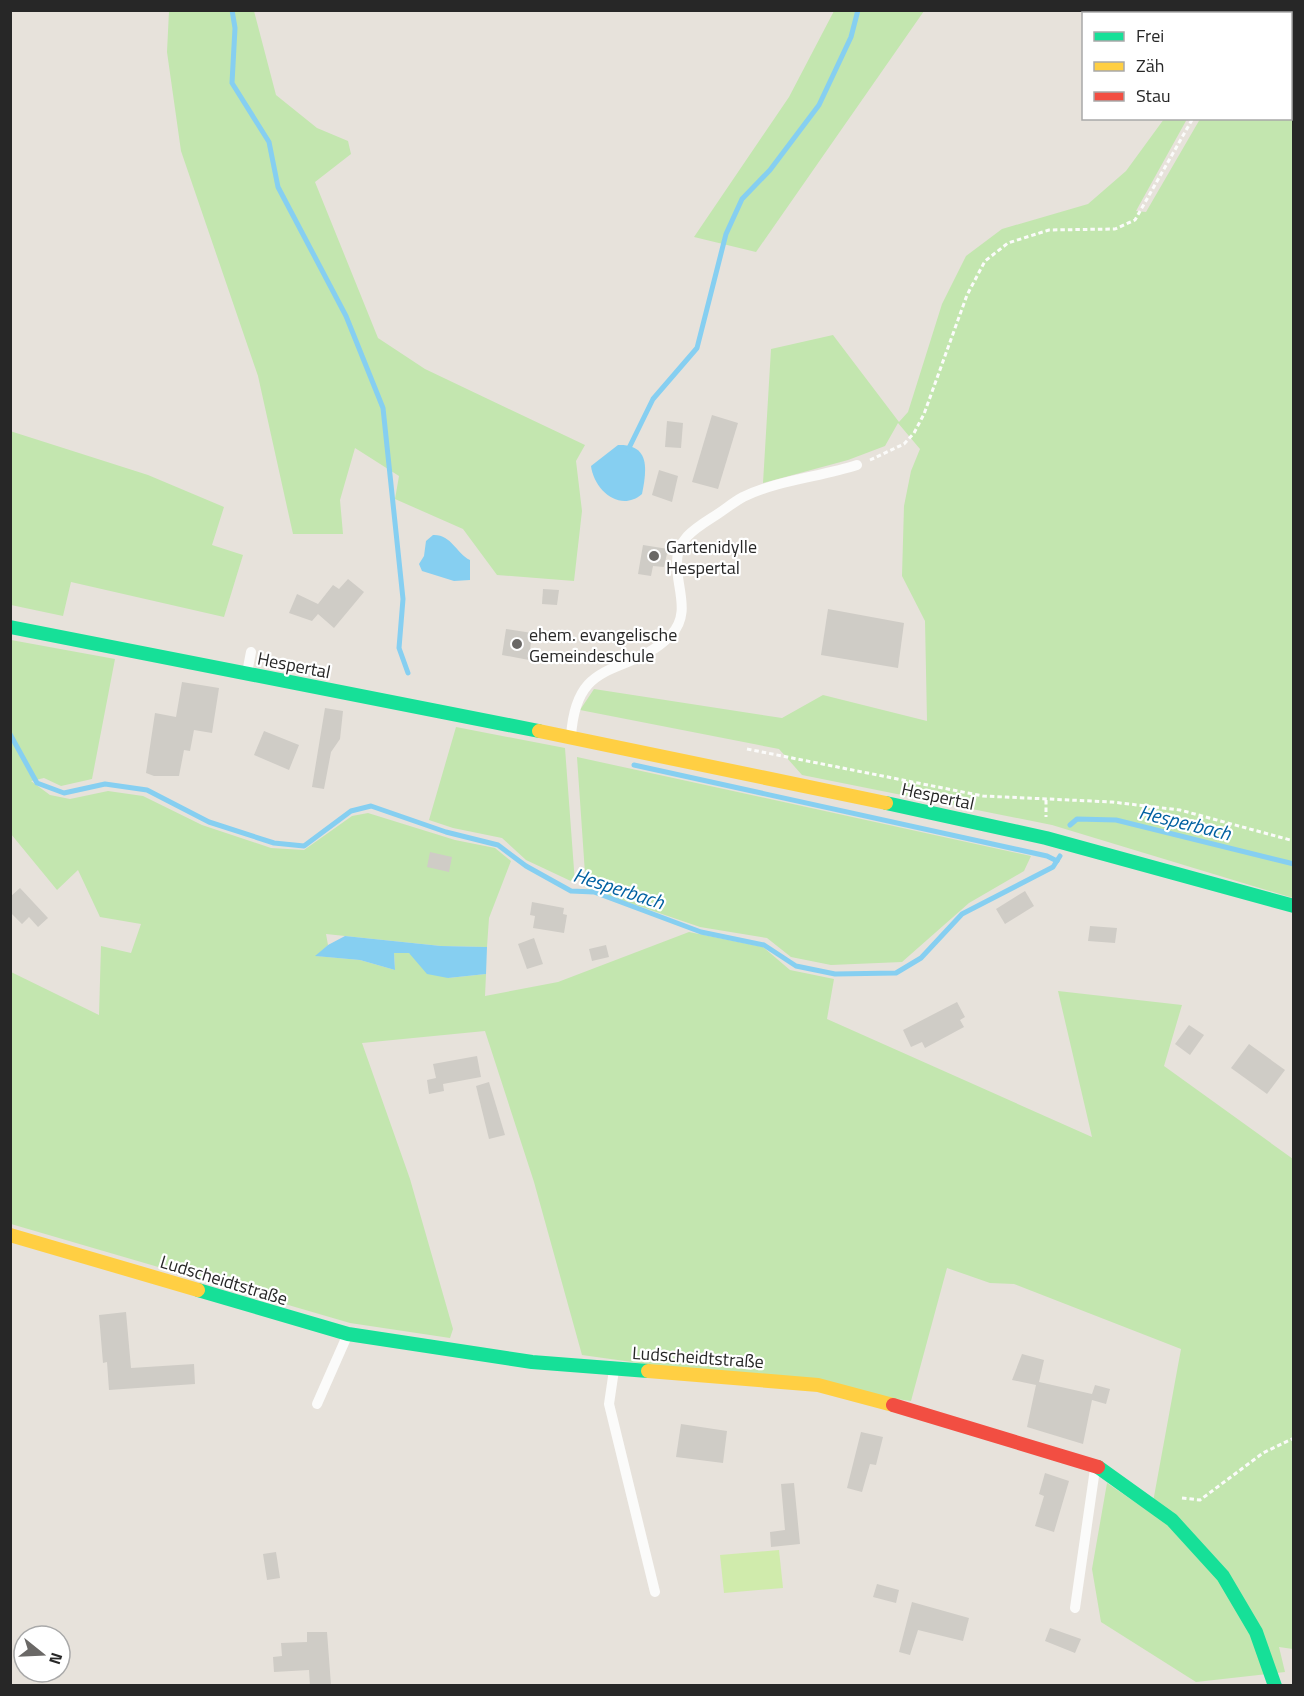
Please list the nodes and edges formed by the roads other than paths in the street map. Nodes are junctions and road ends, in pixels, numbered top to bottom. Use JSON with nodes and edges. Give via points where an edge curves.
{"nodes":[{"id":1,"x":857,"y":465,"type":"road end"},
{"id":2,"x":10,"y":627,"type":"edge"},
{"id":3,"x":251,"y":652,"type":"dead end"},
{"id":4,"x":247,"y":674,"type":"junction"},
{"id":5,"x":571,"y":737,"type":"junction"},
{"id":6,"x":1293,"y":906,"type":"edge"},
{"id":7,"x":10,"y":1235,"type":"edge"},
{"id":8,"x":348,"y":1334,"type":"junction"},
{"id":9,"x":614,"y":1370,"type":"junction"},
{"id":10,"x":317,"y":1404,"type":"dead end"},
{"id":11,"x":1096,"y":1466,"type":"junction"},
{"id":12,"x":655,"y":1592,"type":"dead end"},
{"id":13,"x":1075,"y":1608,"type":"dead end"},
{"id":14,"x":1275,"y":1686,"type":"edge"}],
"edges":[{"from":1,"to":5,"type":"lane","via":[[743,497],[687,535],[676,564],[683,605],[673,633],[657,647],[605,670],[587,685],[572,713]]},
{"from":2,"to":4,"type":"street","name":"Hespertal"},
{"from":3,"to":4,"type":"lane"},
{"from":4,"to":5,"type":"street","name":"Hespertal"},
{"from":5,"to":6,"type":"street","name":"Hespertal","via":[[1046,838]]},
{"from":7,"to":8,"type":"street","name":"Ludscheidtstraße"},
{"from":8,"to":9,"type":"street","name":"Ludscheidtstraße"},
{"from":8,"to":10,"type":"lane"},
{"from":9,"to":11,"type":"street","name":"Ludscheidtstraße","via":[[818,1385]]},
{"from":9,"to":12,"type":"lane","via":[[609,1404]]},
{"from":11,"to":13,"type":"lane"},
{"from":11,"to":14,"type":"street","name":"Ludscheidtstraße","via":[[1172,1520],[1223,1576],[1256,1632]]}]}
